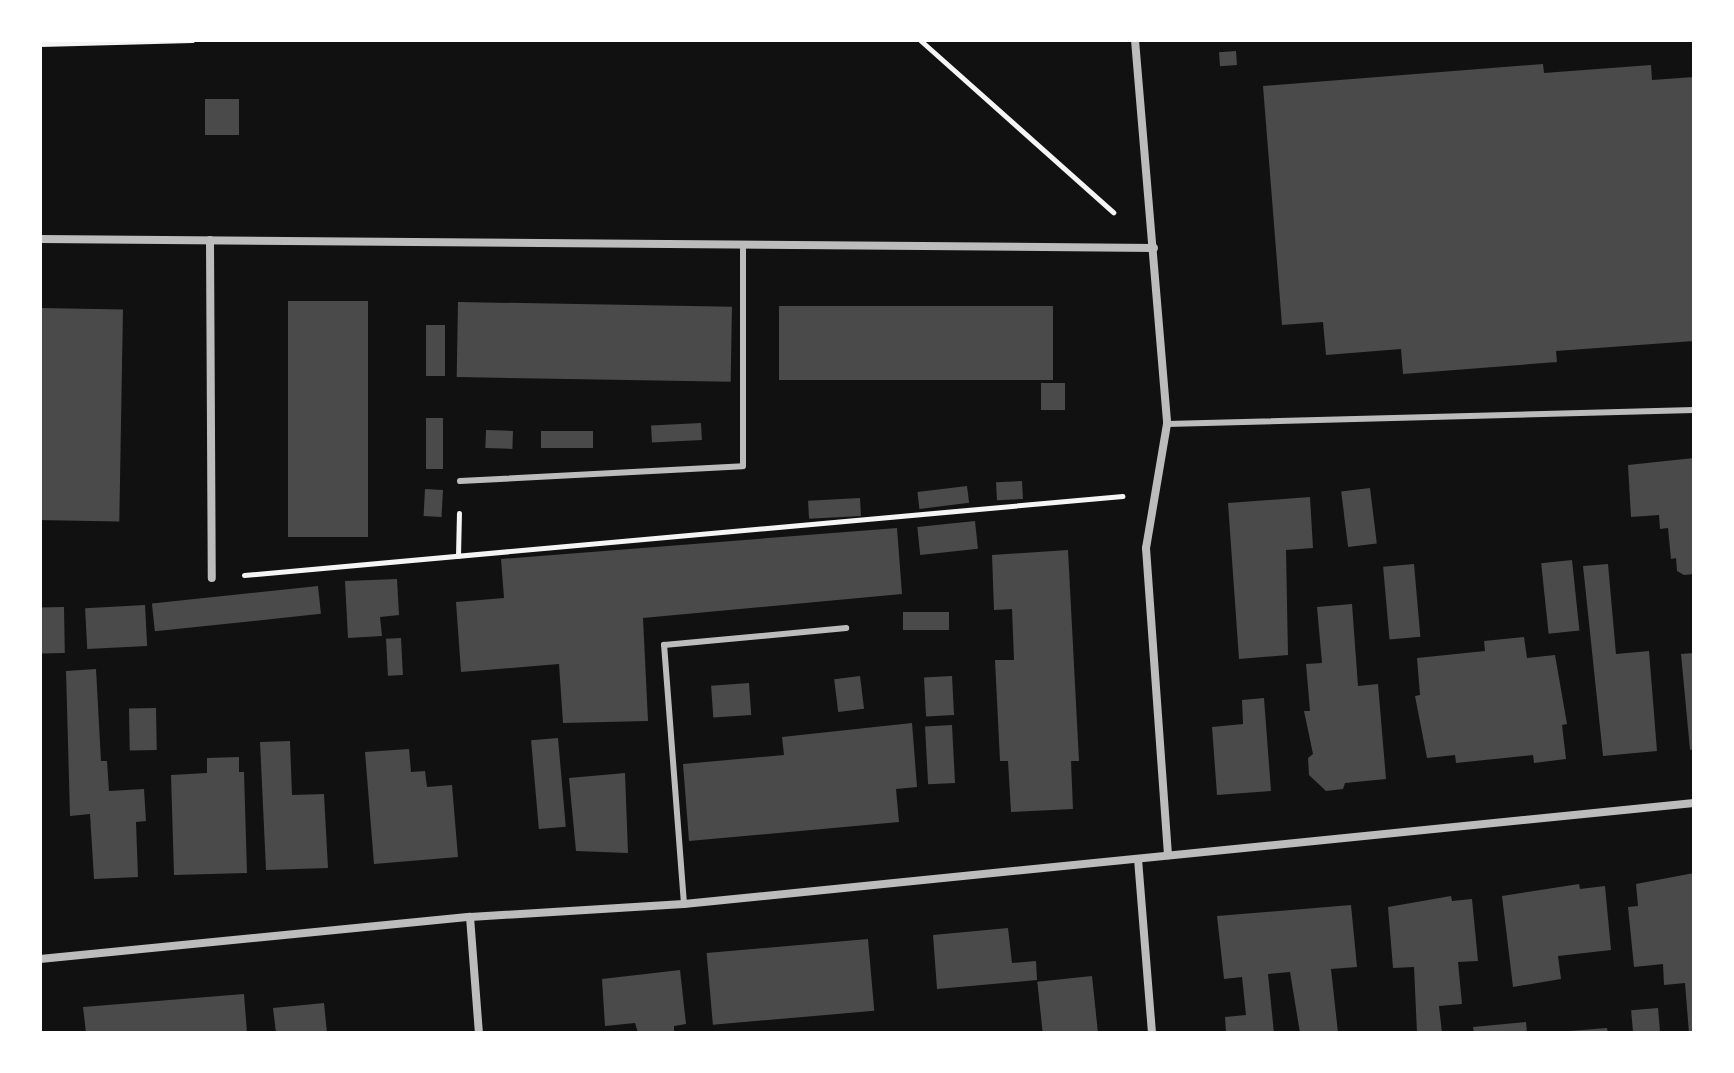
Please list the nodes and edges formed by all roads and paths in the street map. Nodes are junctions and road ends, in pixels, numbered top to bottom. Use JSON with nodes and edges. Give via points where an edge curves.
{"nodes":[{"id":1,"x":192,"y":40,"type":"edge"},
{"id":2,"x":920,"y":40,"type":"edge"},
{"id":3,"x":1135,"y":40,"type":"edge"},
{"id":4,"x":40,"y":44,"type":"edge"},
{"id":5,"x":40,"y":239,"type":"edge"},
{"id":6,"x":210,"y":240,"type":"junction"},
{"id":7,"x":743,"y":245,"type":"junction"},
{"id":8,"x":1154,"y":248,"type":"junction"},
{"id":9,"x":1694,"y":410,"type":"edge"},
{"id":10,"x":1167,"y":424,"type":"junction"},
{"id":11,"x":460,"y":481,"type":"joint"},
{"id":12,"x":1155,"y":493,"type":"junction"},
{"id":13,"x":458,"y":556,"type":"junction"},
{"id":14,"x":212,"y":578,"type":"joint"},
{"id":15,"x":846,"y":628,"type":"dead end"},
{"id":16,"x":1694,"y":803,"type":"edge"},
{"id":17,"x":1168,"y":855,"type":"junction"},
{"id":18,"x":1138,"y":859,"type":"junction"},
{"id":19,"x":684,"y":904,"type":"junction"},
{"id":20,"x":470,"y":917,"type":"junction"},
{"id":21,"x":40,"y":959,"type":"edge"},
{"id":22,"x":479,"y":1033,"type":"edge"},
{"id":23,"x":1152,"y":1033,"type":"edge"}],
"edges":[{"from":1,"to":4,"type":"path"},
{"from":2,"to":8,"type":"path"},
{"from":3,"to":8,"type":"street"},
{"from":5,"to":6,"type":"street"},
{"from":6,"to":7,"type":"street"},
{"from":6,"to":14,"type":"street"},
{"from":7,"to":8,"type":"street"},
{"from":7,"to":11,"type":"lane","via":[[743,466]]},
{"from":8,"to":10,"type":"street"},
{"from":9,"to":10,"type":"lane"},
{"from":10,"to":12,"type":"street"},
{"from":11,"to":13,"type":"path"},
{"from":12,"to":13,"type":"path"},
{"from":12,"to":17,"type":"street","via":[[1146,548]]},
{"from":13,"to":14,"type":"path"},
{"from":15,"to":19,"type":"lane","via":[[664,645]]},
{"from":16,"to":17,"type":"street"},
{"from":17,"to":18,"type":"street"},
{"from":18,"to":19,"type":"street"},
{"from":18,"to":23,"type":"street"},
{"from":19,"to":20,"type":"street"},
{"from":20,"to":21,"type":"street"},
{"from":20,"to":22,"type":"street"}]}
